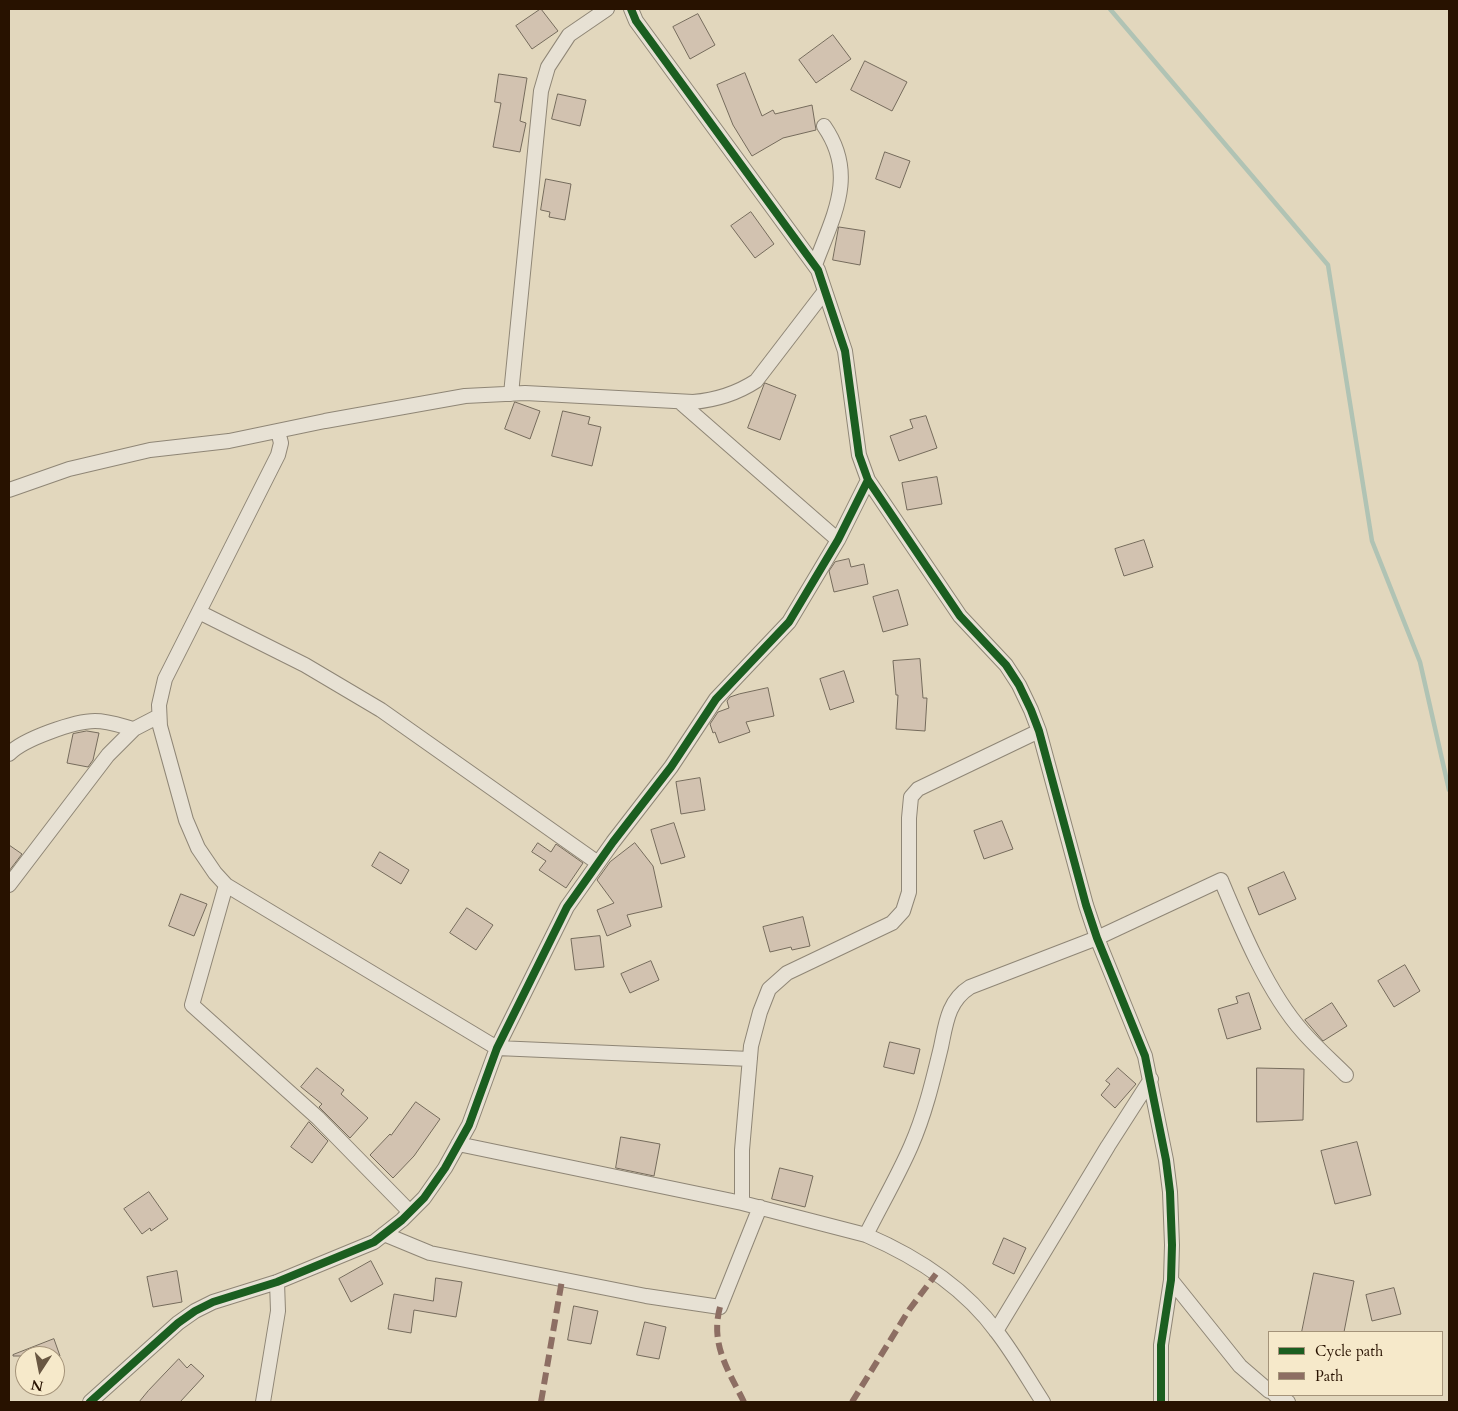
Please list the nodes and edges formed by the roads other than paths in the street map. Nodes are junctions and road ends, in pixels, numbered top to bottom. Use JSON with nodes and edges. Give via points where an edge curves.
{"nodes":[{"id":1,"x":607,"y":9,"type":"edge"},
{"id":2,"x":631,"y":9,"type":"edge"},
{"id":3,"x":824,"y":126,"type":"dead end"},
{"id":4,"x":815,"y":265,"type":"junction"},
{"id":5,"x":825,"y":291,"type":"junction"},
{"id":6,"x":511,"y":394,"type":"junction"},
{"id":7,"x":680,"y":402,"type":"junction"},
{"id":8,"x":278,"y":430,"type":"junction"},
{"id":9,"x":868,"y":480,"type":"junction"},
{"id":10,"x":9,"y":490,"type":"edge"},
{"id":11,"x":838,"y":540,"type":"junction"},
{"id":12,"x":199,"y":612,"type":"junction"},
{"id":13,"x":159,"y":716,"type":"junction"},
{"id":14,"x":134,"y":729,"type":"junction"},
{"id":15,"x":1039,"y":731,"type":"junction"},
{"id":16,"x":9,"y":754,"type":"edge"},
{"id":17,"x":598,"y":862,"type":"junction"},
{"id":18,"x":9,"y":885,"type":"edge"},
{"id":19,"x":226,"y":885,"type":"junction"},
{"id":20,"x":1097,"y":938,"type":"junction"},
{"id":21,"x":497,"y":1048,"type":"junction"},
{"id":22,"x":750,"y":1060,"type":"junction"},
{"id":23,"x":1346,"y":1075,"type":"dead end"},
{"id":24,"x":1151,"y":1079,"type":"junction"},
{"id":25,"x":458,"y":1144,"type":"junction"},
{"id":26,"x":742,"y":1203,"type":"junction"},
{"id":27,"x":760,"y":1207,"type":"junction"},
{"id":28,"x":410,"y":1212,"type":"junction"},
{"id":29,"x":384,"y":1234,"type":"junction"},
{"id":30,"x":866,"y":1235,"type":"junction"},
{"id":31,"x":1171,"y":1280,"type":"junction"},
{"id":32,"x":277,"y":1282,"type":"junction"},
{"id":33,"x":996,"y":1331,"type":"junction"},
{"id":34,"x":1268,"y":1390,"type":"edge"},
{"id":35,"x":1277,"y":1396,"type":"edge"},
{"id":36,"x":90,"y":1402,"type":"edge"},
{"id":37,"x":263,"y":1402,"type":"edge"},
{"id":38,"x":1043,"y":1402,"type":"edge"},
{"id":39,"x":1161,"y":1402,"type":"edge"},
{"id":40,"x":1288,"y":1402,"type":"edge"}],
"edges":[{"from":1,"to":6,"type":"street","via":[[569,35],[548,68],[541,91]]},
{"from":2,"to":4,"type":"street","via":[[636,21]]},
{"from":3,"to":4,"type":"street","via":[[839,153],[842,187]]},
{"from":4,"to":5,"type":"street"},
{"from":5,"to":7,"type":"street","via":[[756,381],[718,399]]},
{"from":5,"to":9,"type":"street","via":[[845,351],[859,455]]},
{"from":6,"to":7,"type":"street"},
{"from":6,"to":8,"type":"street","via":[[465,396]]},
{"from":7,"to":11,"type":"street"},
{"from":8,"to":10,"type":"street","via":[[229,441],[150,450],[69,469]]},
{"from":8,"to":12,"type":"street","via":[[281,443],[278,455]]},
{"from":9,"to":11,"type":"street"},
{"from":9,"to":15,"type":"street","via":[[960,616],[1006,665],[1019,685]]},
{"from":11,"to":17,"type":"street","via":[[789,622],[716,698],[671,766]]},
{"from":12,"to":13,"type":"street","via":[[165,680]]},
{"from":12,"to":17,"type":"street","via":[[305,665],[381,710]]},
{"from":13,"to":14,"type":"street"},
{"from":13,"to":19,"type":"street","via":[[191,834],[206,861]]},
{"from":14,"to":16,"type":"street","via":[[97,721],[80,722],[49,733]]},
{"from":14,"to":18,"type":"street","via":[[108,756]]},
{"from":15,"to":20,"type":"street"},
{"from":15,"to":22,"type":"street","via":[[918,789],[911,797],[908,818],[909,892],[903,911],[892,923],[787,973],[769,989],[760,1012]]},
{"from":17,"to":21,"type":"street","via":[[567,907]]},
{"from":19,"to":21,"type":"street"},
{"from":19,"to":28,"type":"street","via":[[192,1005],[318,1118]]},
{"from":20,"to":23,"type":"street","via":[[1221,880],[1249,944],[1285,1009],[1302,1032]]},
{"from":20,"to":24,"type":"street","via":[[1145,1056]]},
{"from":20,"to":30,"type":"street","via":[[970,987],[957,997],[948,1016],[919,1126]]},
{"from":21,"to":22,"type":"street"},
{"from":21,"to":25,"type":"street","via":[[469,1125]]},
{"from":22,"to":26,"type":"street","via":[[742,1150]]},
{"from":24,"to":31,"type":"street","via":[[1170,1192]]},
{"from":24,"to":33,"type":"street"},
{"from":25,"to":26,"type":"street"},
{"from":25,"to":28,"type":"street","via":[[424,1198]]},
{"from":26,"to":27,"type":"street"},
{"from":27,"to":29,"type":"street","via":[[720,1307],[646,1296],[430,1253]]},
{"from":27,"to":30,"type":"street"},
{"from":28,"to":29,"type":"street"},
{"from":29,"to":32,"type":"street","via":[[374,1242]]},
{"from":30,"to":33,"type":"street","via":[[910,1256],[936,1274],[975,1307]]},
{"from":31,"to":34,"type":"street","via":[[1240,1366]]},
{"from":31,"to":39,"type":"street","via":[[1161,1345]]},
{"from":32,"to":36,"type":"street","via":[[195,1310]]},
{"from":32,"to":37,"type":"street","via":[[278,1311]]},
{"from":33,"to":38,"type":"street"},
{"from":35,"to":40,"type":"street"}]}
